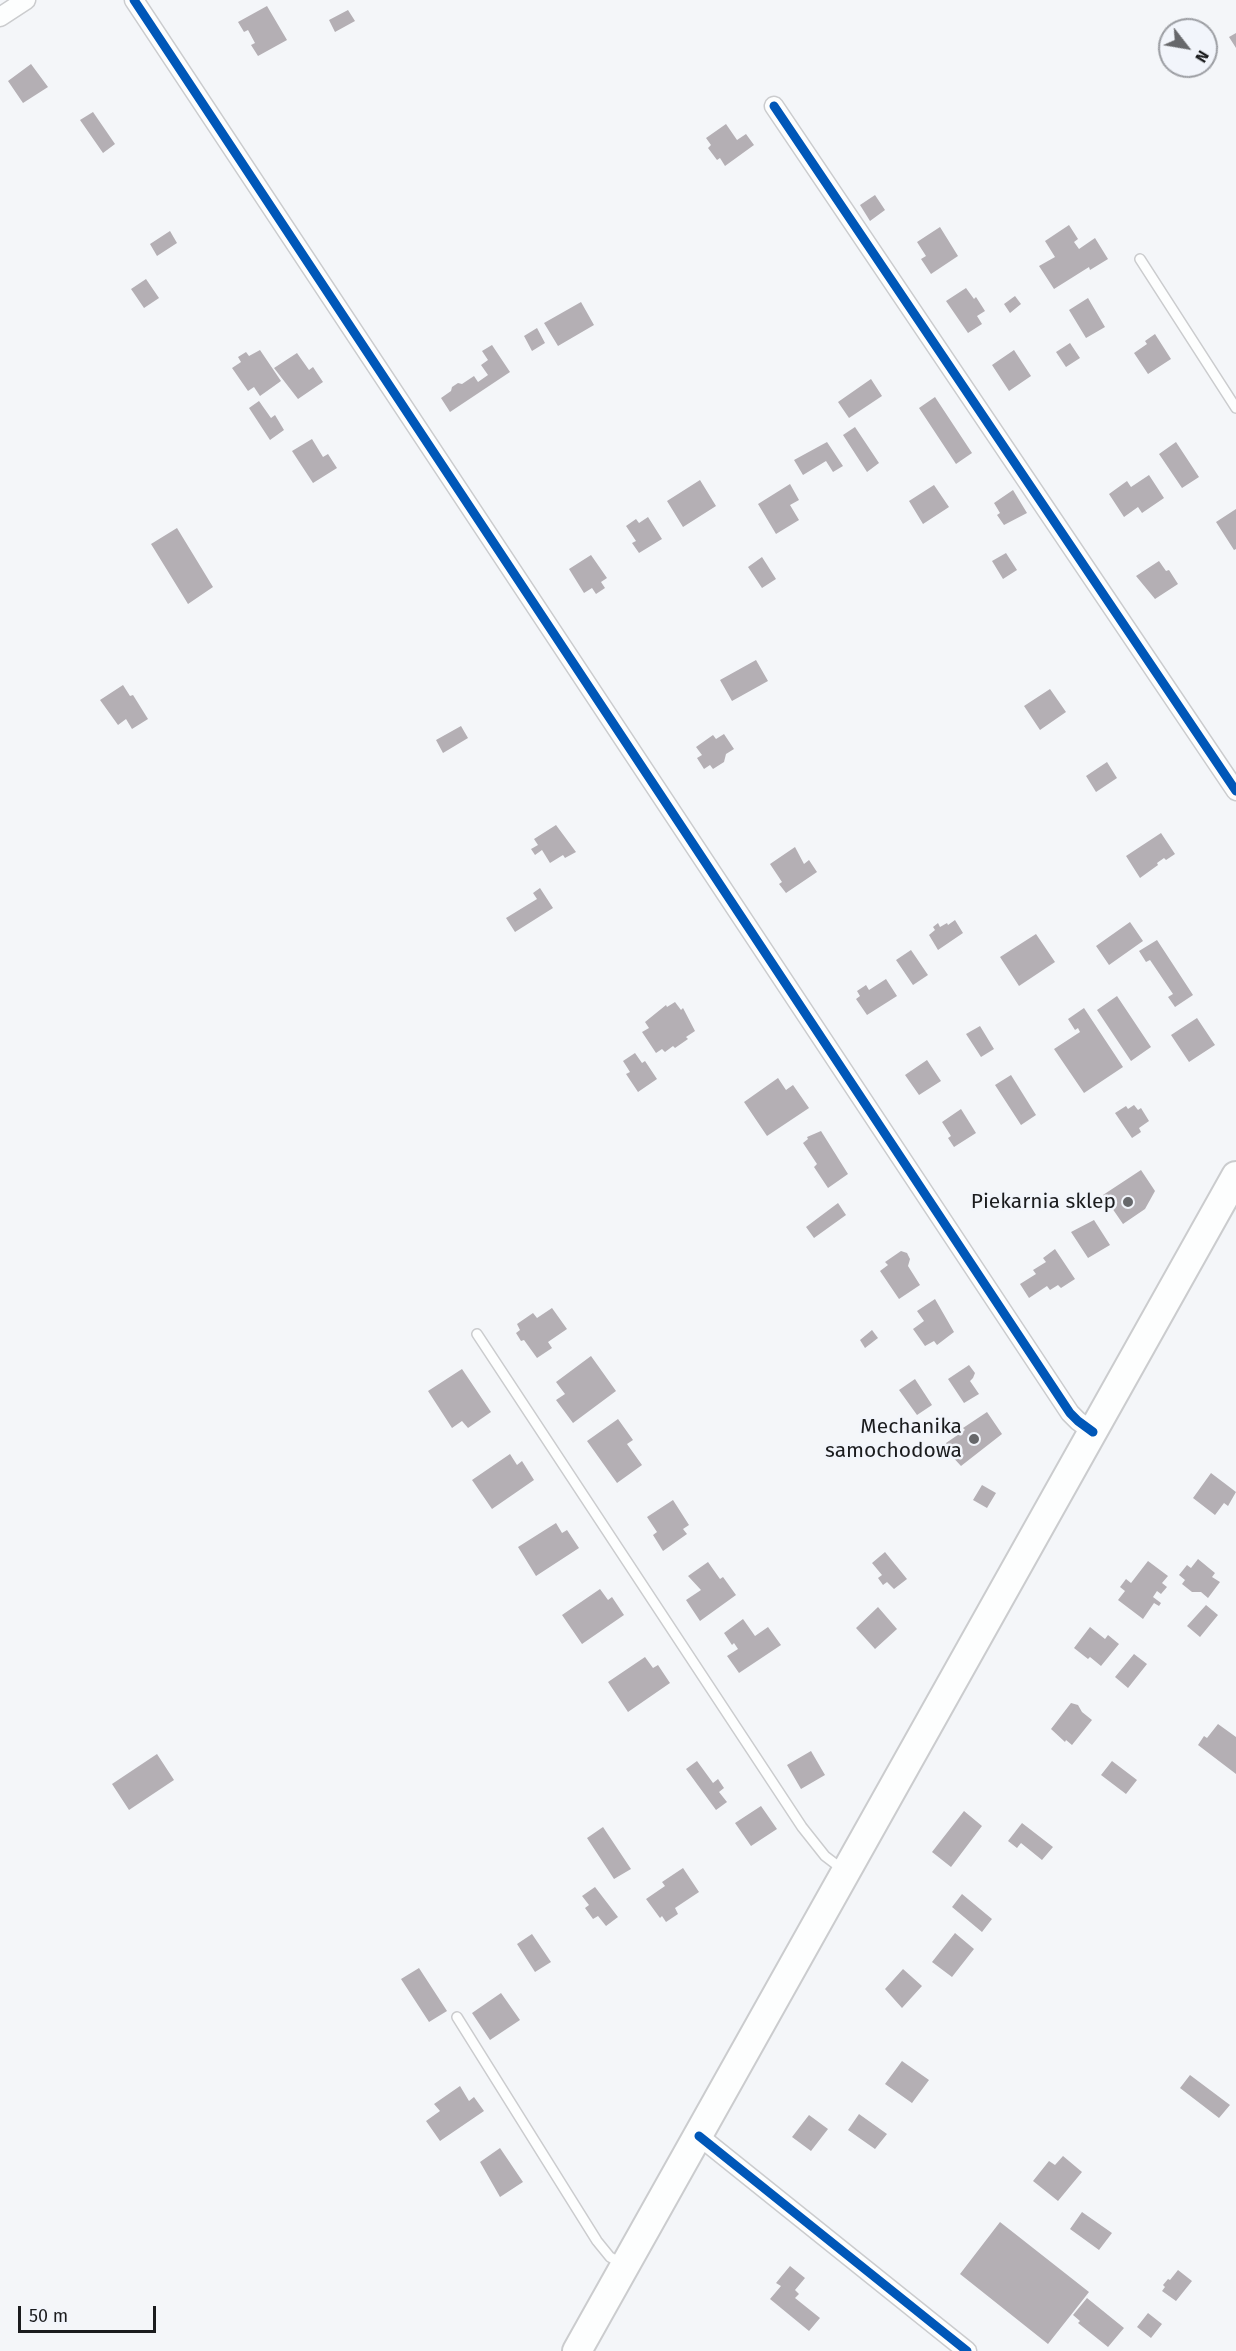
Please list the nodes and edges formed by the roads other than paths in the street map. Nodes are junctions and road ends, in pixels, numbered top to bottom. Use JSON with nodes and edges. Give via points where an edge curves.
{"nodes":[{"id":1,"x":26,"y":0,"type":"edge"},
{"id":2,"x":134,"y":0,"type":"edge"},
{"id":3,"x":0,"y":17,"type":"edge"},
{"id":4,"x":774,"y":106,"type":"dead end"},
{"id":5,"x":1140,"y":259,"type":"dead end"},
{"id":6,"x":1236,"y":408,"type":"edge"},
{"id":7,"x":1236,"y":791,"type":"edge"},
{"id":8,"x":1236,"y":1176,"type":"edge"},
{"id":9,"x":477,"y":1334,"type":"dead end"},
{"id":10,"x":1094,"y":1432,"type":"junction"},
{"id":11,"x":846,"y":1872,"type":"junction"},
{"id":12,"x":457,"y":2016,"type":"dead end"},
{"id":13,"x":699,"y":2136,"type":"junction"},
{"id":14,"x":625,"y":2266,"type":"junction"},
{"id":15,"x":577,"y":2351,"type":"edge"},
{"id":16,"x":967,"y":2351,"type":"edge"}],
"edges":[{"from":1,"to":3,"type":"street"},
{"from":2,"to":10,"type":"street","via":[[1070,1413]]},
{"from":4,"to":7,"type":"street"},
{"from":5,"to":6,"type":"lane"},
{"from":8,"to":10,"type":"main road"},
{"from":9,"to":11,"type":"lane","via":[[802,1827],[825,1856]]},
{"from":10,"to":11,"type":"main road"},
{"from":11,"to":13,"type":"main road"},
{"from":12,"to":14,"type":"lane","via":[[597,2241],[610,2257]]},
{"from":13,"to":14,"type":"main road"},
{"from":13,"to":16,"type":"street"},
{"from":14,"to":15,"type":"main road"}]}
